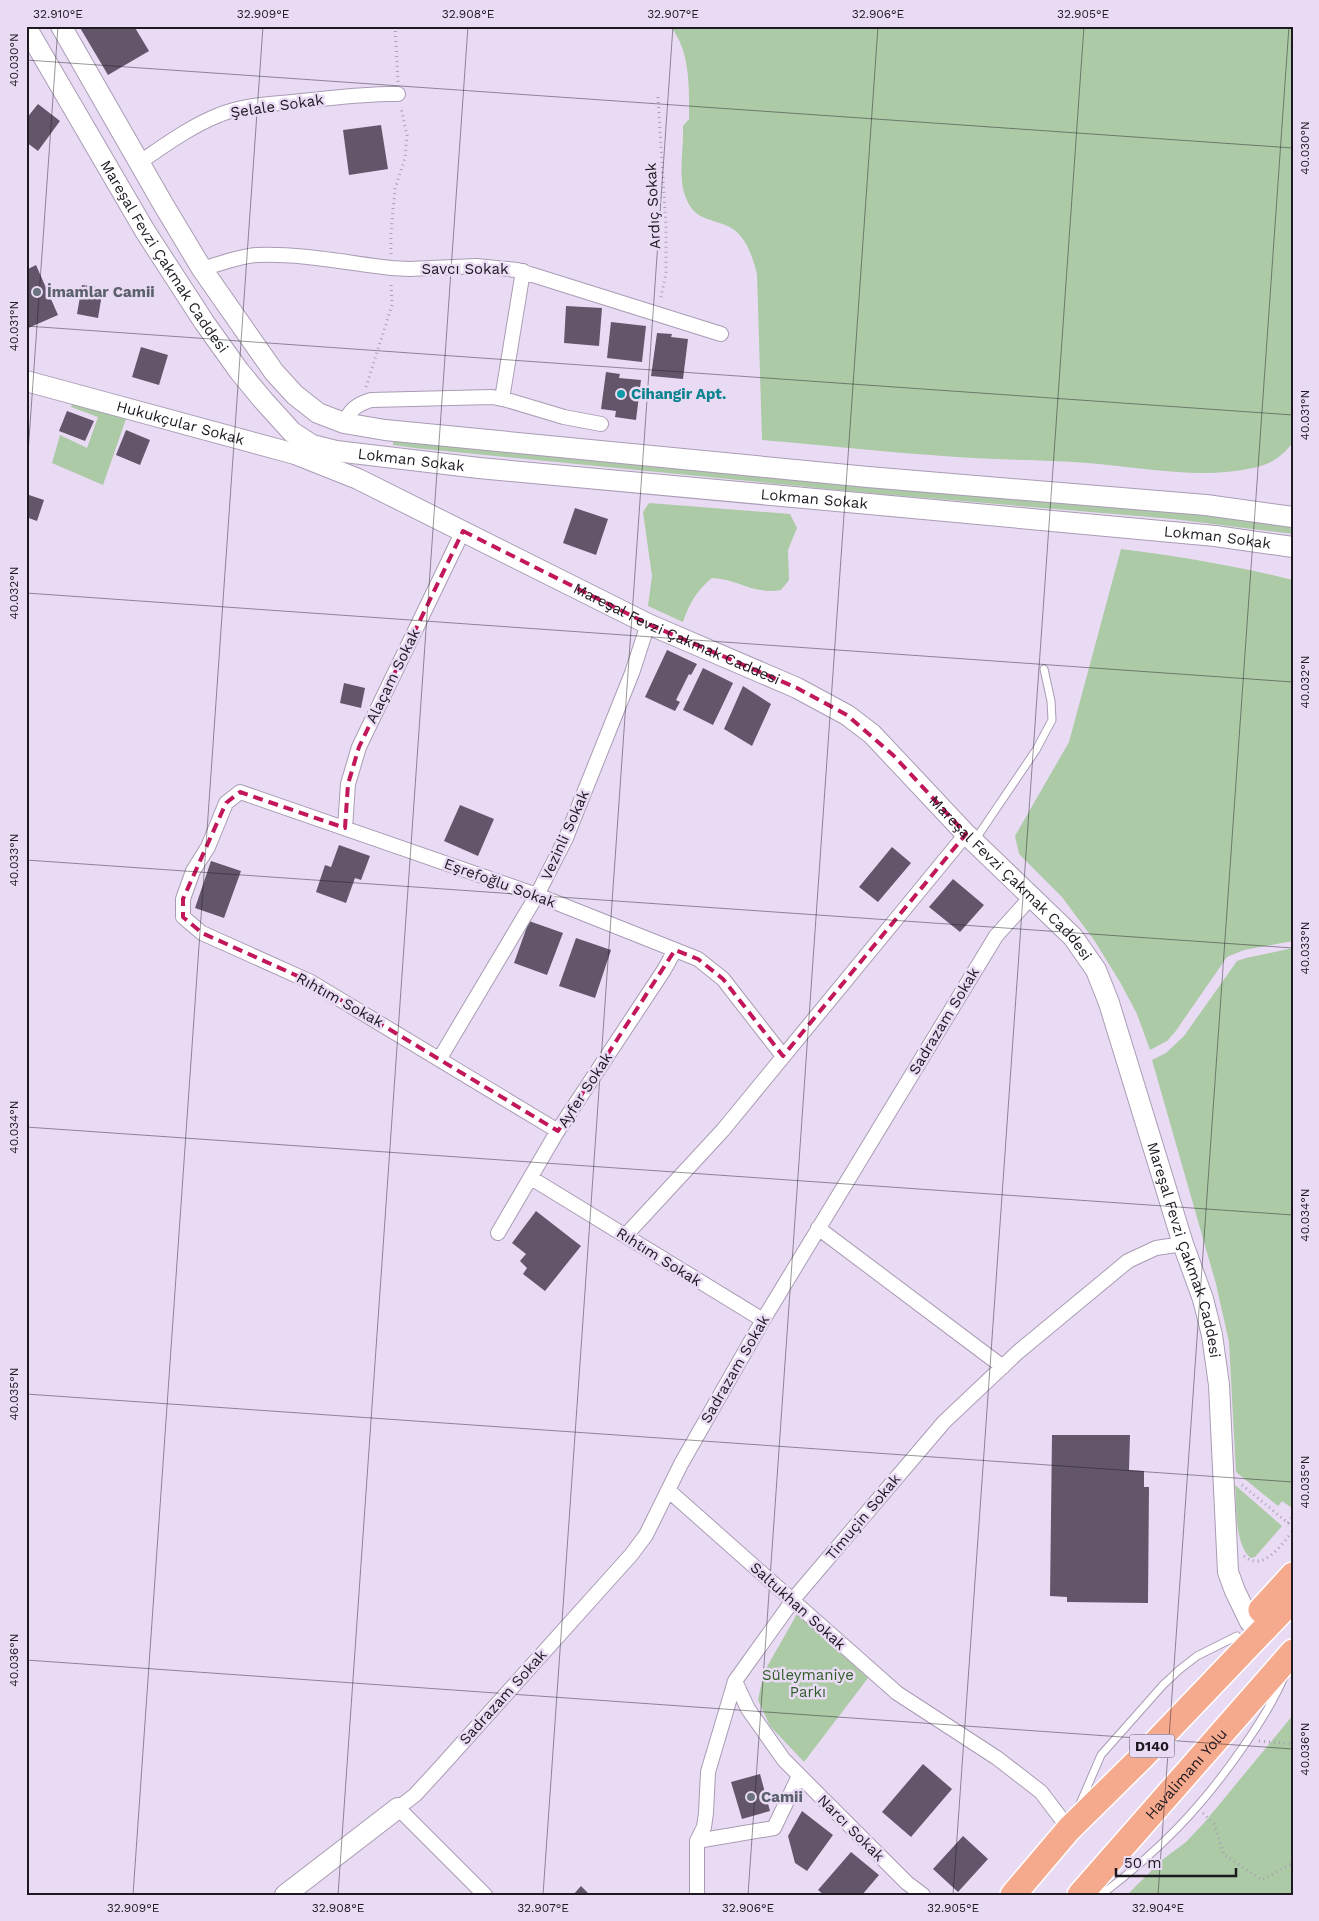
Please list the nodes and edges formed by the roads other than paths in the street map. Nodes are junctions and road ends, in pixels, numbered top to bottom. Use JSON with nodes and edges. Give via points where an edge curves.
{"nodes":[{"id":1,"x":61,"y":26,"type":"edge"},
{"id":2,"x":26,"y":27,"type":"edge"},
{"id":3,"x":398,"y":94,"type":"road end"},
{"id":4,"x":140,"y":162,"type":"junction"},
{"id":5,"x":202,"y":269,"type":"junction"},
{"id":6,"x":523,"y":271,"type":"junction"},
{"id":7,"x":721,"y":334,"type":"dead end"},
{"id":8,"x":26,"y":381,"type":"edge"},
{"id":9,"x":502,"y":398,"type":"junction"},
{"id":10,"x":344,"y":423,"type":"junction"},
{"id":11,"x":601,"y":424,"type":"dead end"},
{"id":12,"x":334,"y":459,"type":"junction"},
{"id":13,"x":1293,"y":517,"type":"edge"},
{"id":14,"x":463,"y":531,"type":"junction"},
{"id":15,"x":1293,"y":547,"type":"edge"},
{"id":16,"x":648,"y":624,"type":"junction"},
{"id":17,"x":1044,"y":669,"type":"dead end"},
{"id":18,"x":344,"y":828,"type":"junction"},
{"id":19,"x":970,"y":837,"type":"junction"},
{"id":20,"x":208,"y":847,"type":"joint"},
{"id":21,"x":537,"y":895,"type":"junction"},
{"id":22,"x":1032,"y":896,"type":"junction"},
{"id":23,"x":675,"y":950,"type":"junction"},
{"id":24,"x":783,"y":1056,"type":"junction"},
{"id":25,"x":440,"y":1058,"type":"junction"},
{"id":26,"x":558,"y":1131,"type":"junction"},
{"id":27,"x":531,"y":1178,"type":"junction"},
{"id":28,"x":818,"y":1228,"type":"junction"},
{"id":29,"x":498,"y":1233,"type":"dead end"},
{"id":30,"x":625,"y":1236,"type":"junction"},
{"id":31,"x":1183,"y":1244,"type":"junction"},
{"id":32,"x":762,"y":1320,"type":"junction"},
{"id":33,"x":1003,"y":1367,"type":"junction"},
{"id":34,"x":668,"y":1490,"type":"junction"},
{"id":35,"x":1293,"y":1575,"type":"edge"},
{"id":36,"x":1293,"y":1600,"type":"edge"},
{"id":37,"x":792,"y":1602,"type":"junction"},
{"id":38,"x":1243,"y":1629,"type":"junction"},
{"id":39,"x":1293,"y":1654,"type":"edge"},
{"id":40,"x":735,"y":1681,"type":"junction"},
{"id":41,"x":1141,"y":1758,"type":"junction"},
{"id":42,"x":799,"y":1776,"type":"junction"},
{"id":43,"x":398,"y":1808,"type":"junction"},
{"id":44,"x":1070,"y":1829,"type":"junction"},
{"id":45,"x":697,"y":1841,"type":"junction"},
{"id":46,"x":285,"y":1895,"type":"edge"},
{"id":47,"x":485,"y":1895,"type":"edge"},
{"id":48,"x":697,"y":1895,"type":"edge"},
{"id":49,"x":923,"y":1895,"type":"edge"},
{"id":50,"x":1013,"y":1895,"type":"edge"},
{"id":51,"x":1080,"y":1895,"type":"edge"},
{"id":52,"x":1101,"y":1895,"type":"edge"}],
"edges":[{"from":1,"to":4,"type":"main road","name":"Mareşal Fevzi Çakmak Caddesi"},
{"from":2,"to":12,"type":"main road","name":"Mareşal Fevzi Çakmak Caddesi","via":[[145,231],[204,322],[239,371],[292,432]]},
{"from":3,"to":4,"type":"street","name":"Şelale Sokak","via":[[366,94],[234,110],[218,115]]},
{"from":4,"to":5,"type":"main road","name":"Mareşal Fevzi Çakmak Caddesi"},
{"from":5,"to":6,"type":"street","name":"Savcı Sokak","via":[[256,255],[391,268],[476,266]]},
{"from":5,"to":10,"type":"main road","name":"Mareşal Fevzi Çakmak Caddesi","via":[[284,384],[308,407]]},
{"from":6,"to":7,"type":"street","name":"Savcı Sokak"},
{"from":6,"to":9,"type":"street"},
{"from":8,"to":12,"type":"main road","name":"Hukukçular Sokak","via":[[295,454]]},
{"from":9,"to":10,"type":"street","name":"Lokman Sokak","via":[[457,396],[371,400],[362,402],[349,412]]},
{"from":9,"to":11,"type":"street","via":[[564,417]]},
{"from":10,"to":12,"type":"main road","name":"Lokman Sokak"},
{"from":10,"to":13,"type":"main road","name":"Lokman Sokak","via":[[385,430],[858,476],[1206,505]]},
{"from":12,"to":14,"type":"main road","name":"Mareşal Fevzi Çakmak Caddesi","via":[[358,479]]},
{"from":12,"to":15,"type":"main road","name":"Lokman Sokak","via":[[480,468],[1215,536]]},
{"from":14,"to":16,"type":"main road","name":"Mareşal Fevzi Çakmak Caddesi"},
{"from":14,"to":18,"type":"street","name":"Alaçam Sokak","via":[[359,747],[348,784]]},
{"from":16,"to":19,"type":"main road","name":"Mareşal Fevzi Çakmak Caddesi","via":[[797,688],[846,714],[872,734]]},
{"from":16,"to":21,"type":"street","name":"Vezinli Sokak","via":[[632,673],[566,838]]},
{"from":17,"to":19,"type":"lane","via":[[1052,720],[1036,750]]},
{"from":18,"to":20,"type":"street","name":"Eşrefoğlu Sokak","via":[[240,792],[226,804]]},
{"from":18,"to":21,"type":"street","name":"Eşrefoğlu Sokak"},
{"from":19,"to":22,"type":"main road","name":"Mareşal Fevzi Çakmak Caddesi"},
{"from":19,"to":24,"type":"street"},
{"from":20,"to":25,"type":"street","name":"Rıhtım Sokak","via":[[183,899],[183,917],[202,933],[311,982]]},
{"from":21,"to":23,"type":"street","name":"Eşrefoğlu Sokak"},
{"from":21,"to":25,"type":"street","name":"Vezinli Sokak"},
{"from":22,"to":28,"type":"street","name":"Sadrazam Sokak","via":[[996,936]]},
{"from":22,"to":31,"type":"main road","name":"Mareşal Fevzi Çakmak Caddesi","via":[[1073,937],[1096,970]]},
{"from":23,"to":24,"type":"street","name":"Eşrefoğlu Sokak","via":[[698,959],[723,979]]},
{"from":23,"to":26,"type":"street","name":"Ayfer Sokak"},
{"from":24,"to":30,"type":"street","via":[[723,1130]]},
{"from":25,"to":26,"type":"street","name":"Rıhtım Sokak"},
{"from":26,"to":27,"type":"street","name":"Ayfer Sokak"},
{"from":27,"to":29,"type":"street","name":"Ayfer Sokak"},
{"from":27,"to":30,"type":"street","name":"Rıhtım Sokak"},
{"from":28,"to":32,"type":"street","name":"Sadrazam Sokak"},
{"from":28,"to":33,"type":"street"},
{"from":30,"to":32,"type":"street","name":"Rıhtım Sokak"},
{"from":31,"to":33,"type":"street","name":"Timuçin Sokak","via":[[1156,1248],[1128,1261]]},
{"from":31,"to":38,"type":"main road","name":"Mareşal Fevzi Çakmak Caddesi","via":[[1203,1299],[1216,1359],[1228,1572]]},
{"from":32,"to":34,"type":"street","name":"Sadrazam Sokak"},
{"from":33,"to":37,"type":"street","name":"Timuçin Sokak","via":[[944,1422]]},
{"from":34,"to":37,"type":"street","name":"Saltukhan Sokak"},
{"from":34,"to":43,"type":"street","name":"Sadrazam Sokak","via":[[646,1535],[631,1555],[415,1795]]},
{"from":35,"to":38,"type":"highway"},
{"from":36,"to":41,"type":"highway","number":"D140"},
{"from":37,"to":40,"type":"street","name":"Timuçin Sokak"},
{"from":37,"to":44,"type":"street","name":"Saltukhan Sokak","via":[[897,1693],[997,1758],[1041,1792]]},
{"from":38,"to":41,"type":"highway"},
{"from":38,"to":44,"type":"lane","via":[[1179,1670],[1101,1755]]},
{"from":39,"to":51,"type":"highway","name":"Havalimanı Yolu","number":"D140"},
{"from":39,"to":52,"type":"lane","via":[[1276,1695],[1221,1779],[1156,1850]]},
{"from":40,"to":42,"type":"street","name":"Narcı Sokak","via":[[748,1710]]},
{"from":40,"to":45,"type":"street","name":"Timuçin Sokak","via":[[710,1762],[704,1827]]},
{"from":41,"to":44,"type":"highway","number":"D140"},
{"from":42,"to":45,"type":"street","via":[[774,1828]]},
{"from":42,"to":49,"type":"street","name":"Narcı Sokak"},
{"from":43,"to":46,"type":"main road"},
{"from":43,"to":47,"type":"street"},
{"from":44,"to":50,"type":"highway","number":"D140"},
{"from":45,"to":48,"type":"street","name":"Timuçin Sokak"}]}
